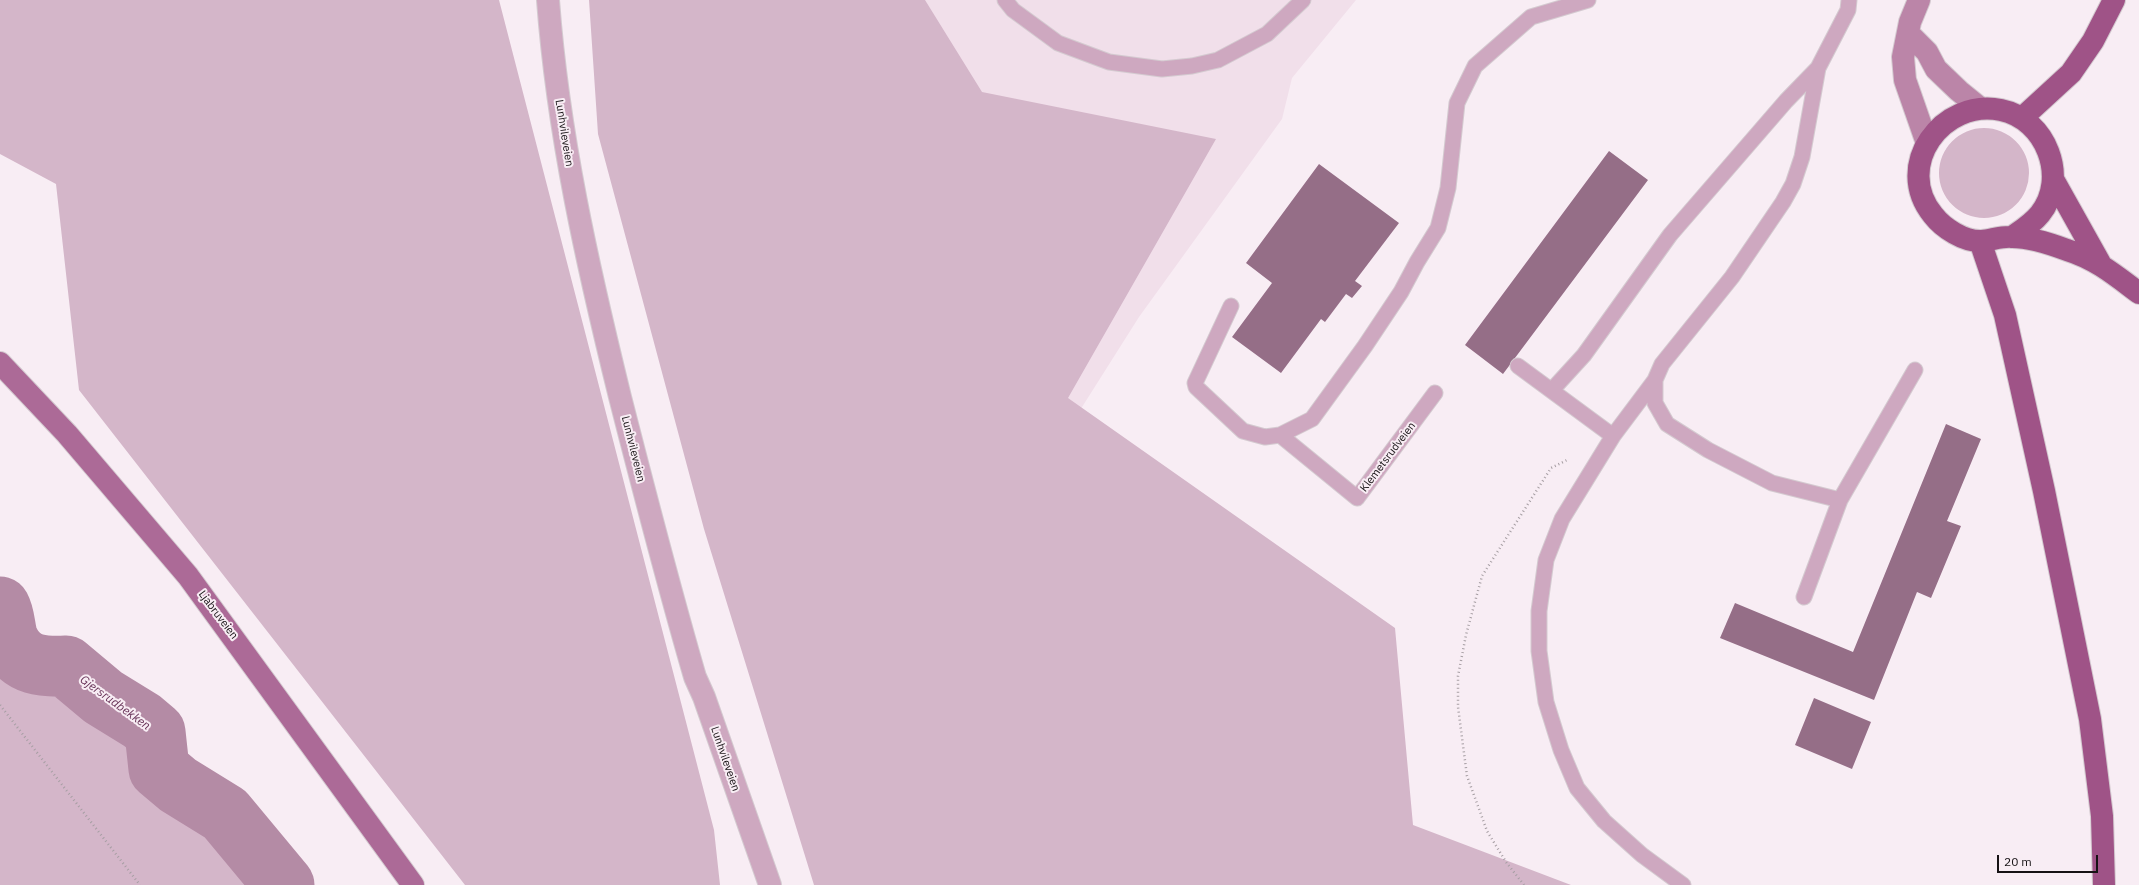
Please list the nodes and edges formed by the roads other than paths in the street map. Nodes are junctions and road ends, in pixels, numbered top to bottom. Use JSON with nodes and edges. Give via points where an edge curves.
{"nodes":[{"id":1,"x":548,"y":0,"type":"edge"},
{"id":2,"x":1005,"y":0,"type":"edge"},
{"id":3,"x":1303,"y":0,"type":"edge"},
{"id":4,"x":1588,"y":0,"type":"edge"},
{"id":5,"x":1849,"y":0,"type":"edge"},
{"id":6,"x":1919,"y":0,"type":"edge"},
{"id":7,"x":2114,"y":0,"type":"edge"},
{"id":8,"x":1909,"y":34,"type":"junction"},
{"id":9,"x":1818,"y":68,"type":"junction"},
{"id":10,"x":1980,"y":108,"type":"junction"},
{"id":11,"x":2022,"y":118,"type":"junction"},
{"id":12,"x":1927,"y":143,"type":"junction"},
{"id":13,"x":2053,"y":179,"type":"junction"},
{"id":14,"x":2012,"y":237,"type":"junction"},
{"id":15,"x":1980,"y":241,"type":"junction"},
{"id":16,"x":2105,"y":267,"type":"junction"},
{"id":17,"x":2139,"y":293,"type":"edge"},
{"id":18,"x":1231,"y":306,"type":"dead end"},
{"id":19,"x":0,"y":363,"type":"edge"},
{"id":20,"x":1518,"y":366,"type":"dead end"},
{"id":21,"x":1915,"y":370,"type":"dead end"},
{"id":22,"x":1655,"y":380,"type":"junction"},
{"id":23,"x":1552,"y":390,"type":"junction"},
{"id":24,"x":1435,"y":393,"type":"dead end"},
{"id":25,"x":1280,"y":435,"type":"junction"},
{"id":26,"x":1612,"y":436,"type":"junction"},
{"id":27,"x":1840,"y":500,"type":"junction"},
{"id":28,"x":1804,"y":597,"type":"dead end"},
{"id":29,"x":413,"y":885,"type":"edge"},
{"id":30,"x":770,"y":885,"type":"edge"},
{"id":31,"x":1683,"y":885,"type":"edge"},
{"id":32,"x":2104,"y":885,"type":"edge"}],
"edges":[{"from":1,"to":30,"type":"street","name":"Lunhvileveien","via":[[559,102],[574,194],[642,485],[695,677]]},
{"from":2,"to":3,"type":"lane","via":[[1013,10],[1058,43],[1109,62],[1162,69],[1218,60],[1267,34]]},
{"from":4,"to":25,"type":"lane","via":[[1532,17],[1475,66],[1457,103],[1448,188],[1438,228],[1401,292],[1312,419]]},
{"from":5,"to":9,"type":"lane","via":[[1848,10]]},
{"from":6,"to":8,"type":"street","via":[[1913,12]]},
{"from":7,"to":11,"type":"highway","via":[[2093,41],[2071,73]]},
{"from":8,"to":10,"type":"street","via":[[1927,52],[1936,69]]},
{"from":8,"to":12,"type":"street","via":[[1903,57],[1905,80]]},
{"from":9,"to":22,"type":"lane","via":[[1802,157],[1793,184],[1732,277],[1662,364]]},
{"from":9,"to":23,"type":"lane","via":[[1786,101],[1670,235],[1584,355]]},
{"from":10,"to":11,"type":"highway","via":[[2009,111]]},
{"from":10,"to":12,"type":"highway","via":[[1959,114],[1940,126]]},
{"from":11,"to":13,"type":"highway","via":[[2036,129],[2046,144],[2052,161]]},
{"from":12,"to":15,"type":"highway","via":[[1920,161],[1919,179],[1923,198],[1932,214],[1945,227],[1962,237]]},
{"from":13,"to":14,"type":"highway","via":[[2049,197],[2040,214],[2028,227]]},
{"from":13,"to":16,"type":"highway"},
{"from":14,"to":15,"type":"highway"},
{"from":14,"to":16,"type":"highway","via":[[2068,250]]},
{"from":15,"to":32,"type":"highway","via":[[2005,316],[2044,491],[2090,719],[2102,816]]},
{"from":16,"to":17,"type":"highway"},
{"from":18,"to":25,"type":"lane","via":[[1195,383],[1196,387],[1243,431],[1265,437]]},
{"from":19,"to":29,"type":"main road","name":"Ljabruveien","via":[[67,434],[188,576]]},
{"from":20,"to":23,"type":"lane"},
{"from":21,"to":27,"type":"lane"},
{"from":22,"to":26,"type":"lane"},
{"from":22,"to":27,"type":"lane","via":[[1655,403],[1667,424],[1708,450],[1772,483]]},
{"from":23,"to":26,"type":"lane"},
{"from":24,"to":25,"type":"lane","name":"Klemetsrudveien","via":[[1357,498]]},
{"from":26,"to":31,"type":"lane","via":[[1562,519],[1546,560],[1539,611],[1539,651],[1546,702],[1561,750],[1577,788],[1604,821],[1642,855]]},
{"from":27,"to":28,"type":"lane"}]}
